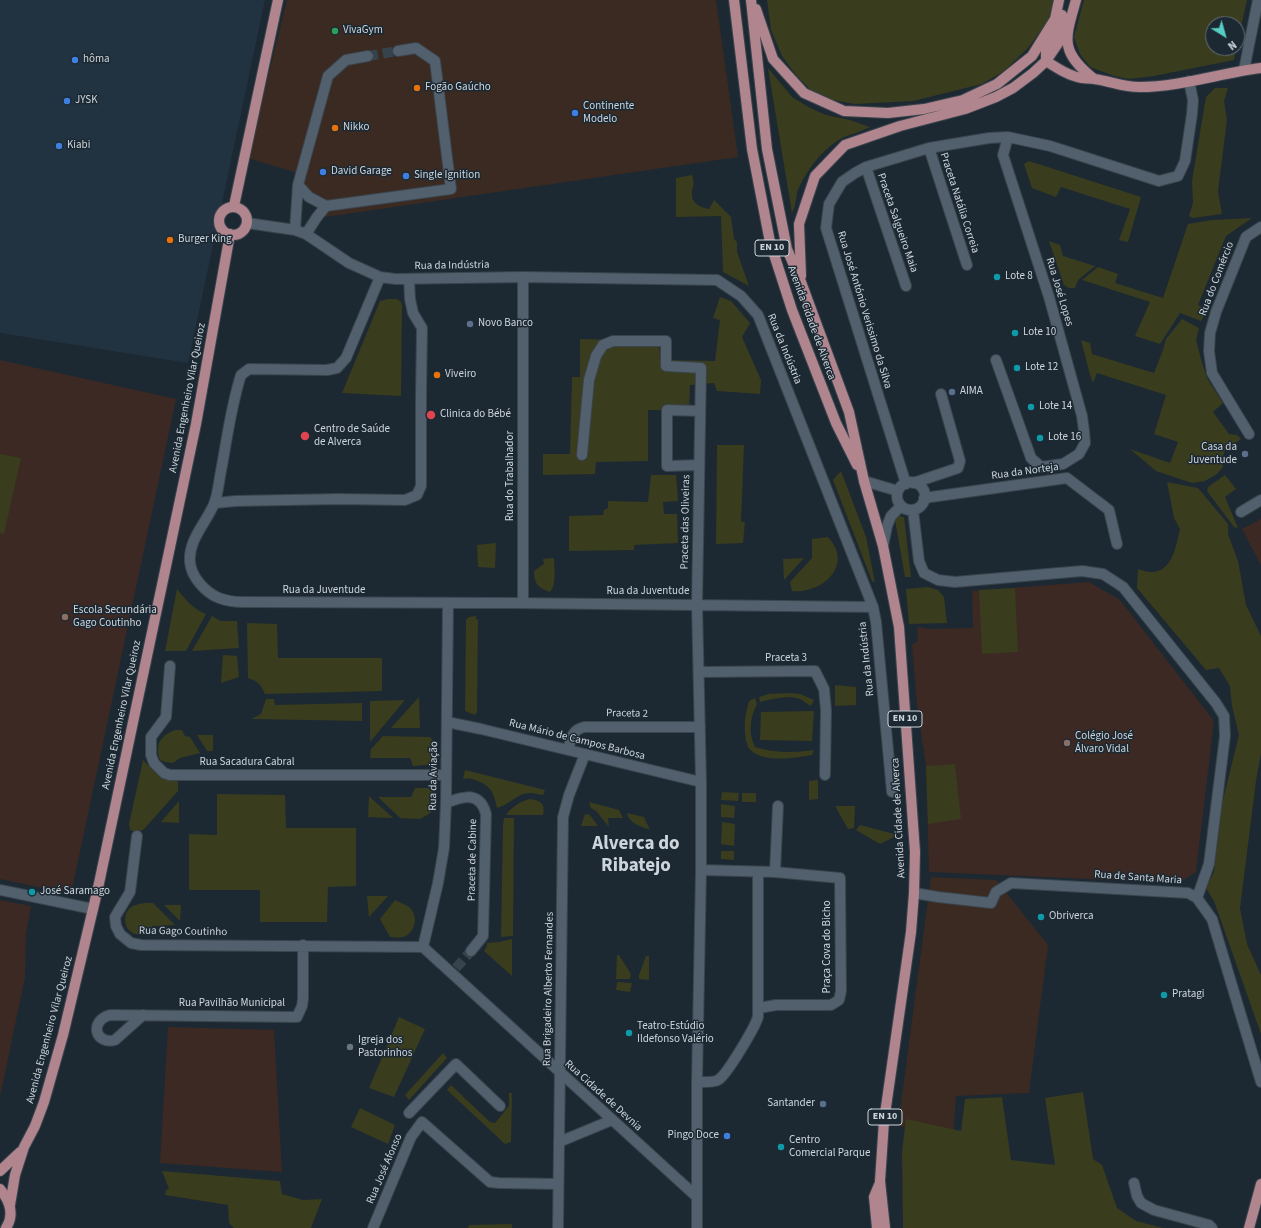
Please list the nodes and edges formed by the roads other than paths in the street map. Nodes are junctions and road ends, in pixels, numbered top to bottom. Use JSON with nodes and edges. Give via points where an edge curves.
{"nodes":[{"id":1,"x":278,"y":0,"type":"edge"},
{"id":2,"x":734,"y":0,"type":"edge"},
{"id":3,"x":752,"y":0,"type":"edge"},
{"id":4,"x":1059,"y":0,"type":"edge"},
{"id":5,"x":1064,"y":0,"type":"edge"},
{"id":6,"x":1076,"y":0,"type":"edge"},
{"id":7,"x":1258,"y":0,"type":"edge"},
{"id":8,"x":1070,"y":20,"type":"junction"},
{"id":9,"x":398,"y":51,"type":"tunnel mouth"},
{"id":10,"x":368,"y":56,"type":"tunnel mouth"},
{"id":11,"x":1046,"y":62,"type":"junction"},
{"id":12,"x":1261,"y":68,"type":"edge"},
{"id":13,"x":1244,"y":70,"type":"junction"},
{"id":14,"x":1094,"y":78,"type":"junction"},
{"id":15,"x":1189,"y":81,"type":"junction"},
{"id":16,"x":1008,"y":137,"type":"junction"},
{"id":17,"x":929,"y":148,"type":"junction"},
{"id":18,"x":866,"y":167,"type":"junction"},
{"id":19,"x":298,"y":185,"type":"junction"},
{"id":20,"x":234,"y":206,"type":"junction"},
{"id":21,"x":326,"y":206,"type":"junction"},
{"id":22,"x":247,"y":223,"type":"junction"},
{"id":23,"x":1261,"y":226,"type":"edge"},
{"id":24,"x":296,"y":230,"type":"junction"},
{"id":25,"x":230,"y":234,"type":"junction"},
{"id":26,"x":306,"y":234,"type":"junction"},
{"id":27,"x":967,"y":265,"type":"dead end"},
{"id":28,"x":380,"y":277,"type":"junction"},
{"id":29,"x":523,"y":277,"type":"junction"},
{"id":30,"x":409,"y":279,"type":"junction"},
{"id":31,"x":801,"y":282,"type":"junction"},
{"id":32,"x":906,"y":286,"type":"dead end"},
{"id":33,"x":996,"y":360,"type":"dead end"},
{"id":34,"x":941,"y":394,"type":"dead end"},
{"id":35,"x":700,"y":411,"type":"junction"},
{"id":36,"x":1249,"y":434,"type":"dead end"},
{"id":37,"x":582,"y":454,"type":"dead end"},
{"id":38,"x":699,"y":465,"type":"junction"},
{"id":39,"x":864,"y":481,"type":"junction"},
{"id":40,"x":910,"y":483,"type":"junction"},
{"id":41,"x":898,"y":491,"type":"junction"},
{"id":42,"x":924,"y":498,"type":"junction"},
{"id":43,"x":1261,"y":500,"type":"edge"},
{"id":44,"x":215,"y":503,"type":"junction"},
{"id":45,"x":901,"y":506,"type":"junction"},
{"id":46,"x":913,"y":510,"type":"junction"},
{"id":47,"x":1241,"y":512,"type":"dead end"},
{"id":48,"x":1117,"y":544,"type":"dead end"},
{"id":49,"x":883,"y":546,"type":"junction"},
{"id":50,"x":448,"y":603,"type":"junction"},
{"id":51,"x":523,"y":603,"type":"junction"},
{"id":52,"x":697,"y":604,"type":"junction"},
{"id":53,"x":873,"y":607,"type":"junction"},
{"id":54,"x":170,"y":666,"type":"dead end"},
{"id":55,"x":699,"y":672,"type":"junction"},
{"id":56,"x":447,"y":722,"type":"junction"},
{"id":57,"x":700,"y":727,"type":"junction"},
{"id":58,"x":568,"y":750,"type":"junction"},
{"id":59,"x":585,"y":754,"type":"junction"},
{"id":60,"x":446,"y":775,"type":"junction"},
{"id":61,"x":825,"y":775,"type":"dead end"},
{"id":62,"x":701,"y":782,"type":"junction"},
{"id":63,"x":892,"y":792,"type":"dead end"},
{"id":64,"x":446,"y":802,"type":"junction"},
{"id":65,"x":778,"y":806,"type":"dead end"},
{"id":66,"x":137,"y":836,"type":"dead end"},
{"id":67,"x":701,"y":870,"type":"junction"},
{"id":68,"x":758,"y":872,"type":"junction"},
{"id":69,"x":775,"y":872,"type":"junction"},
{"id":70,"x":0,"y":890,"type":"edge"},
{"id":71,"x":914,"y":893,"type":"junction"},
{"id":72,"x":1197,"y":898,"type":"junction"},
{"id":73,"x":93,"y":909,"type":"junction"},
{"id":74,"x":303,"y":945,"type":"junction"},
{"id":75,"x":422,"y":947,"type":"junction"},
{"id":76,"x":470,"y":951,"type":"tunnel mouth"},
{"id":77,"x":759,"y":1008,"type":"junction"},
{"id":78,"x":143,"y":1015,"type":"dead end"},
{"id":79,"x":560,"y":1073,"type":"junction"},
{"id":80,"x":697,"y":1082,"type":"junction"},
{"id":81,"x":1261,"y":1082,"type":"edge"},
{"id":82,"x":500,"y":1106,"type":"dead end"},
{"id":83,"x":409,"y":1113,"type":"dead end"},
{"id":84,"x":612,"y":1120,"type":"junction"},
{"id":85,"x":559,"y":1142,"type":"junction"},
{"id":86,"x":24,"y":1147,"type":"junction"},
{"id":87,"x":0,"y":1171,"type":"edge"},
{"id":88,"x":880,"y":1181,"type":"junction"},
{"id":89,"x":1134,"y":1183,"type":"dead end"},
{"id":90,"x":558,"y":1184,"type":"junction"},
{"id":91,"x":1261,"y":1184,"type":"edge"},
{"id":92,"x":0,"y":1189,"type":"edge"},
{"id":93,"x":697,"y":1197,"type":"junction"},
{"id":94,"x":10,"y":1210,"type":"junction"},
{"id":95,"x":6,"y":1228,"type":"edge"},
{"id":96,"x":13,"y":1228,"type":"edge"},
{"id":97,"x":373,"y":1228,"type":"edge"},
{"id":98,"x":558,"y":1228,"type":"edge"},
{"id":99,"x":697,"y":1228,"type":"edge"},
{"id":100,"x":877,"y":1228,"type":"edge"},
{"id":101,"x":885,"y":1228,"type":"edge"},
{"id":102,"x":1212,"y":1228,"type":"edge"},
{"id":103,"x":1249,"y":1228,"type":"edge"}],
"edges":[{"from":1,"to":20,"type":"main road"},
{"from":2,"to":39,"type":"main road","name":"Avenida Cidade de Alverca","number":"EN 10","via":[[752,149],[770,242],[792,310],[836,423]]},
{"from":3,"to":4,"type":"main road","via":[[773,59],[804,93],[844,111],[888,113],[924,109],[963,100],[997,84],[1032,56],[1055,19]]},
{"from":3,"to":31,"type":"main road","name":"Avenida Cidade de Alverca","number":"EN 10","via":[[767,150],[787,249]]},
{"from":5,"to":11,"type":"main road","via":[[1061,21],[1046,50]]},
{"from":6,"to":8,"type":"main road"},
{"from":7,"to":13,"type":"street"},
{"from":8,"to":11,"type":"main road","via":[[1061,40]]},
{"from":8,"to":14,"type":"main road","via":[[1066,40],[1071,56]]},
{"from":9,"to":21,"type":"street","via":[[416,48],[435,61],[451,189]]},
{"from":10,"to":19,"type":"street","via":[[346,60],[328,76]]},
{"from":11,"to":14,"type":"main road","via":[[1081,78]]},
{"from":11,"to":31,"type":"main road","via":[[996,97],[965,109],[900,126],[845,145],[816,176],[800,224]]},
{"from":12,"to":13,"type":"main road"},
{"from":13,"to":15,"type":"main road"},
{"from":14,"to":15,"type":"main road","via":[[1139,87]]},
{"from":15,"to":16,"type":"street","name":"Rua José António Verissimo da Silva","via":[[1193,100],[1192,114],[1185,161],[1178,176],[1158,181],[1050,146]]},
{"from":16,"to":17,"type":"street","name":"Rua José António Verissimo da Silva"},
{"from":16,"to":33,"type":"street","name":"Rua José Lopes","via":[[1003,155],[1047,291],[1082,416],[1085,443],[1078,454],[1063,464],[1041,467],[1031,458]]},
{"from":17,"to":18,"type":"street","name":"Rua José António Verissimo da Silva"},
{"from":17,"to":27,"type":"street","name":"Praceta Natália Correia"},
{"from":18,"to":32,"type":"street","name":"Praceta Salgueiro Maia"},
{"from":18,"to":40,"type":"street","name":"Rua José António Verissimo da Silva","via":[[842,182],[829,204],[826,228]]},
{"from":19,"to":21,"type":"street","via":[[309,197]]},
{"from":19,"to":24,"type":"street"},
{"from":20,"to":22,"type":"main road","via":[[245,214]]},
{"from":20,"to":25,"type":"main road","via":[[225,209],[219,216],[222,229]]},
{"from":21,"to":26,"type":"street"},
{"from":22,"to":24,"type":"street","name":"Rua da Indústria"},
{"from":22,"to":25,"type":"main road","via":[[243,230]]},
{"from":23,"to":36,"type":"street","name":"Rua do Comércio","via":[[1246,237],[1216,312],[1210,339],[1212,373]]},
{"from":24,"to":26,"type":"street","name":"Rua da Indústria"},
{"from":25,"to":73,"type":"main road","name":"Avenida Engenheiro Vilar Queiroz","via":[[196,424]]},
{"from":26,"to":28,"type":"street","name":"Rua da Indústria","via":[[349,263]]},
{"from":28,"to":30,"type":"street","name":"Rua da Indústria"},
{"from":28,"to":44,"type":"street","name":"Rua da Juventude","via":[[346,358],[340,366],[327,370],[249,369],[241,375]]},
{"from":29,"to":30,"type":"street","name":"Rua da Indústria"},
{"from":29,"to":51,"type":"street","name":"Rua do Trabalhador"},
{"from":29,"to":53,"type":"street","name":"Rua da Indústria","via":[[717,280],[741,296],[758,315]]},
{"from":30,"to":44,"type":"street","via":[[414,313],[422,328],[421,486],[417,495],[405,500],[252,500]]},
{"from":31,"to":39,"type":"main road","name":"Avenida Cidade de Alverca","number":"EN 10","via":[[849,412]]},
{"from":34,"to":40,"type":"street","via":[[960,461],[958,468]]},
{"from":35,"to":37,"type":"street","name":"Praceta das Oliveiras","via":[[700,368],[666,366],[666,341],[613,341],[603,345],[596,356],[589,380]]},
{"from":35,"to":38,"type":"street","name":"Praceta das Oliveiras"},
{"from":35,"to":38,"type":"street","name":"Praceta das Oliveiras","via":[[667,410],[667,466]]},
{"from":38,"to":52,"type":"street","name":"Praceta das Oliveiras"},
{"from":39,"to":41,"type":"street"},
{"from":39,"to":49,"type":"main road","name":"Avenida Cidade de Alverca","number":"EN 10"},
{"from":40,"to":41,"type":"street","via":[[902,485]]},
{"from":40,"to":42,"type":"street","via":[[917,484],[923,490]]},
{"from":41,"to":45,"type":"street","via":[[897,499]]},
{"from":42,"to":46,"type":"street"},
{"from":42,"to":48,"type":"street","name":"Rua da Norteja","via":[[1067,478],[1109,510]]},
{"from":43,"to":47,"type":"street"},
{"from":44,"to":50,"type":"street","name":"Rua da Juventude","via":[[192,544],[190,563],[200,584],[218,598],[230,602]]},
{"from":45,"to":46,"type":"street"},
{"from":45,"to":49,"type":"street","via":[[891,516]]},
{"from":46,"to":72,"type":"street","via":[[919,561],[924,573],[938,580],[955,582],[1082,571],[1103,574],[1123,587],[1216,703],[1224,716],[1225,736],[1209,864]]},
{"from":49,"to":71,"type":"main road","name":"Avenida Cidade de Alverca","number":"EN 10","via":[[899,627],[915,852]]},
{"from":50,"to":51,"type":"street","name":"Rua da Juventude"},
{"from":50,"to":56,"type":"street","name":"Rua da Aviação"},
{"from":51,"to":52,"type":"street","name":"Rua da Juventude"},
{"from":52,"to":53,"type":"street","name":"Rua da Juventude"},
{"from":52,"to":55,"type":"street","name":"Praceta das Oliveiras"},
{"from":53,"to":63,"type":"street","name":"Rua da Indústria"},
{"from":54,"to":60,"type":"street","name":"Rua Sacadura Cabral","via":[[166,717],[151,738],[151,755],[154,763],[164,773]]},
{"from":55,"to":57,"type":"street","name":"Praceta das Oliveiras"},
{"from":55,"to":61,"type":"street","name":"Praceta 3","via":[[815,671],[824,689]]},
{"from":56,"to":58,"type":"street","name":"Rua Mário de Campos Barbosa"},
{"from":56,"to":60,"type":"street","name":"Rua da Aviação"},
{"from":57,"to":58,"type":"street","name":"Praceta 2","via":[[585,727],[573,734]]},
{"from":57,"to":62,"type":"street","name":"Praceta das Oliveiras"},
{"from":58,"to":59,"type":"street","name":"Rua Mário de Campos Barbosa"},
{"from":59,"to":62,"type":"street","name":"Rua Mário de Campos Barbosa"},
{"from":59,"to":79,"type":"street","name":"Rua Brigadeiro Alberto Fernandes","via":[[569,795],[564,816]]},
{"from":60,"to":64,"type":"street","name":"Rua da Aviação"},
{"from":62,"to":67,"type":"street","name":"Praceta das Oliveiras"},
{"from":64,"to":75,"type":"street","name":"Rua da Aviação","via":[[444,848]]},
{"from":64,"to":76,"type":"street","name":"Praceta de Cabine","via":[[472,797],[482,804],[486,814],[483,936]]},
{"from":65,"to":69,"type":"street"},
{"from":66,"to":74,"type":"street","name":"Rua Gago Coutinho","via":[[130,892],[115,917],[120,934],[127,940],[141,945]]},
{"from":67,"to":68,"type":"street","name":"Praça Cova do Bicho"},
{"from":67,"to":80,"type":"street","name":"Praceta das Oliveiras"},
{"from":68,"to":69,"type":"street","name":"Praça Cova do Bicho"},
{"from":68,"to":77,"type":"street"},
{"from":69,"to":77,"type":"street","name":"Praça Cova do Bicho","via":[[840,878],[841,996],[831,1005],[776,1005]]},
{"from":70,"to":73,"type":"street"},
{"from":71,"to":72,"type":"street","name":"Rua de Santa Maria","via":[[991,903],[996,892],[1011,883],[1188,893]]},
{"from":71,"to":88,"type":"main road","name":"Avenida Cidade de Alverca","number":"EN 10","via":[[911,932],[884,1121]]},
{"from":72,"to":81,"type":"street","via":[[1212,919]]},
{"from":73,"to":86,"type":"main road","name":"Avenida Engenheiro Vilar Queiroz","via":[[46,1095]]},
{"from":74,"to":75,"type":"street","name":"Rua Gago Coutinho"},
{"from":74,"to":78,"type":"street","name":"Rua Pavilhão Municipal","via":[[303,999],[297,1017]]},
{"from":75,"to":79,"type":"street","name":"Rua Cidade de Devnia","via":[[453,970]]},
{"from":77,"to":80,"type":"street","via":[[756,1022],[724,1075],[714,1082]]},
{"from":79,"to":84,"type":"street","name":"Rua Cidade de Devnia"},
{"from":79,"to":85,"type":"street","name":"Rua Brigadeiro Alberto Fernandes"},
{"from":80,"to":93,"type":"street","name":"Praceta das Oliveiras"},
{"from":82,"to":83,"type":"street","via":[[456,1064]]},
{"from":84,"to":85,"type":"street"},
{"from":84,"to":93,"type":"street","name":"Rua Cidade de Devnia"},
{"from":85,"to":90,"type":"street","name":"Rua Brigadeiro Alberto Fernandes"},
{"from":86,"to":87,"type":"main road","name":"Avenida Engenheiro Vilar Queiroz"},
{"from":86,"to":94,"type":"main road","name":"Avenida Engenheiro Vilar Queiroz","via":[[13,1181]]},
{"from":88,"to":100,"type":"main road","name":"Avenida Cidade de Alverca","number":"EN 10","via":[[874,1197]]},
{"from":88,"to":101,"type":"main road","name":"Avenida Cidade de Alverca","number":"EN 10"},
{"from":89,"to":102,"type":"street","via":[[1141,1203],[1154,1210],[1210,1225]]},
{"from":90,"to":97,"type":"street","name":"Rua José Afonso","via":[[490,1182],[422,1122],[411,1137]]},
{"from":90,"to":98,"type":"street","name":"Rua Brigadeiro Alberto Fernandes"},
{"from":91,"to":103,"type":"main road"},
{"from":92,"to":94,"type":"main road","via":[[6,1196]]},
{"from":93,"to":99,"type":"street","name":"Praceta das Oliveiras"},
{"from":94,"to":95,"type":"main road"},
{"from":94,"to":96,"type":"main road"}]}
